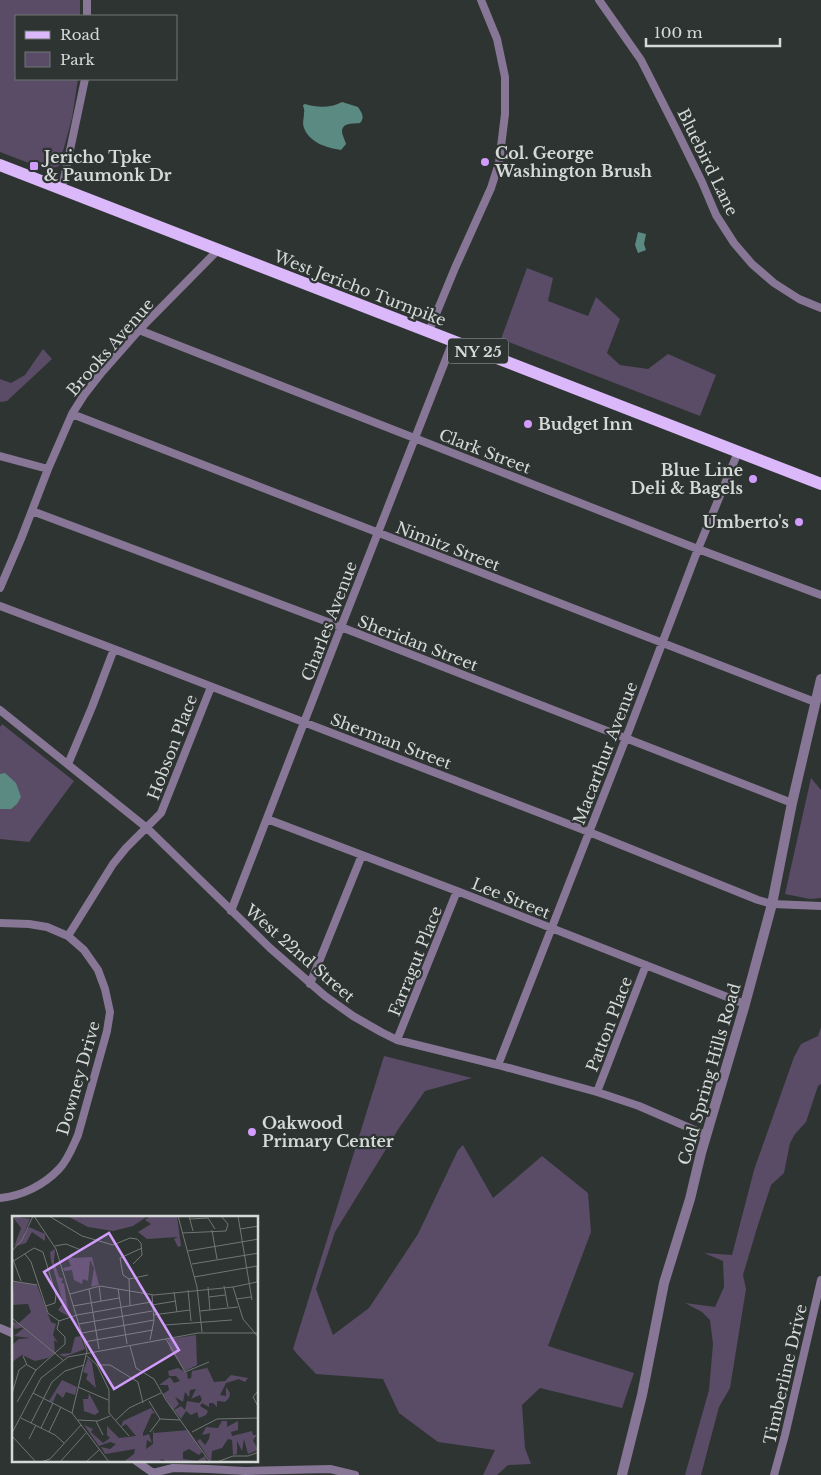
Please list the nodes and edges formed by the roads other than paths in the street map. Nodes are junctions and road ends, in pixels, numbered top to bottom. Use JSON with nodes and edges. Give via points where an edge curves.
{"nodes":[{"id":1,"x":87,"y":0,"type":"edge"},
{"id":2,"x":481,"y":0,"type":"edge"},
{"id":3,"x":599,"y":0,"type":"edge"},
{"id":4,"x":87,"y":15,"type":"edge"},
{"id":5,"x":85,"y":80,"type":"edge"},
{"id":6,"x":0,"y":165,"type":"edge"},
{"id":7,"x":62,"y":188,"type":"junction"},
{"id":8,"x":218,"y":250,"type":"junction"},
{"id":9,"x":821,"y":308,"type":"edge"},
{"id":10,"x":140,"y":330,"type":"junction"},
{"id":11,"x":429,"y":331,"type":"junction"},
{"id":12,"x":453,"y":341,"type":"junction"},
{"id":13,"x":72,"y":414,"type":"junction"},
{"id":14,"x":416,"y":438,"type":"junction"},
{"id":15,"x":738,"y":452,"type":"junction"},
{"id":16,"x":0,"y":456,"type":"edge"},
{"id":17,"x":48,"y":469,"type":"junction"},
{"id":18,"x":821,"y":484,"type":"edge"},
{"id":19,"x":32,"y":511,"type":"junction"},
{"id":20,"x":378,"y":533,"type":"junction"},
{"id":21,"x":698,"y":549,"type":"junction"},
{"id":22,"x":3,"y":573,"type":"edge"},
{"id":23,"x":0,"y":588,"type":"edge"},
{"id":24,"x":821,"y":596,"type":"edge"},
{"id":25,"x":0,"y":606,"type":"edge"},
{"id":26,"x":341,"y":627,"type":"junction"},
{"id":27,"x":662,"y":643,"type":"junction"},
{"id":28,"x":114,"y":648,"type":"junction"},
{"id":29,"x":821,"y":680,"type":"edge"},
{"id":30,"x":211,"y":687,"type":"junction"},
{"id":31,"x":815,"y":702,"type":"junction"},
{"id":32,"x":0,"y":710,"type":"edge"},
{"id":33,"x":304,"y":723,"type":"junction"},
{"id":34,"x":626,"y":738,"type":"junction"},
{"id":35,"x":68,"y":764,"type":"junction"},
{"id":36,"x":792,"y":803,"type":"junction"},
{"id":37,"x":267,"y":819,"type":"junction"},
{"id":38,"x":147,"y":828,"type":"junction"},
{"id":39,"x":589,"y":832,"type":"junction"},
{"id":40,"x":362,"y":855,"type":"junction"},
{"id":41,"x":457,"y":891,"type":"junction"},
{"id":42,"x":772,"y":904,"type":"junction"},
{"id":43,"x":821,"y":906,"type":"edge"},
{"id":44,"x":231,"y":911,"type":"junction"},
{"id":45,"x":0,"y":923,"type":"edge"},
{"id":46,"x":552,"y":929,"type":"junction"},
{"id":47,"x":68,"y":936,"type":"junction"},
{"id":48,"x":646,"y":965,"type":"junction"},
{"id":49,"x":310,"y":984,"type":"junction"},
{"id":50,"x":745,"y":1004,"type":"junction"},
{"id":51,"x":397,"y":1040,"type":"junction"},
{"id":52,"x":498,"y":1064,"type":"junction"},
{"id":53,"x":597,"y":1092,"type":"junction"},
{"id":54,"x":706,"y":1135,"type":"junction"},
{"id":55,"x":0,"y":1198,"type":"edge"},
{"id":56,"x":821,"y":1280,"type":"edge"},
{"id":57,"x":0,"y":1328,"type":"edge"},
{"id":58,"x":12,"y":1333,"type":"edge"},
{"id":59,"x":137,"y":1462,"type":"edge"},
{"id":60,"x":154,"y":1474,"type":"edge"},
{"id":61,"x":355,"y":1475,"type":"edge"},
{"id":62,"x":622,"y":1475,"type":"edge"},
{"id":63,"x":774,"y":1475,"type":"edge"}],
"edges":[{"from":1,"to":4,"type":"street"},
{"from":2,"to":11,"type":"street","via":[[497,39],[505,77],[505,114],[499,163]]},
{"from":3,"to":9,"type":"street","name":"Bluebird Lane","via":[[641,60],[716,215],[734,243],[774,282]]},
{"from":5,"to":7,"type":"street"},
{"from":6,"to":7,"type":"main road","name":"West Jericho Turnpike","number":"NY 25"},
{"from":7,"to":8,"type":"main road","name":"West Jericho Turnpike","number":"NY 25"},
{"from":8,"to":10,"type":"street","name":"Brooks Avenue"},
{"from":8,"to":11,"type":"main road","name":"West Jericho Turnpike","number":"NY 25"},
{"from":10,"to":13,"type":"street","name":"Brooks Avenue","via":[[102,372]]},
{"from":10,"to":14,"type":"street","name":"Clark Street"},
{"from":11,"to":12,"type":"main road","name":"West Jericho Turnpike","number":"NY 25"},
{"from":12,"to":14,"type":"street","name":"Charles Avenue"},
{"from":12,"to":15,"type":"main road","name":"West Jericho Turnpike","number":"NY 25"},
{"from":13,"to":17,"type":"street","name":"Brooks Avenue"},
{"from":13,"to":20,"type":"street","name":"Nimitz Street"},
{"from":14,"to":20,"type":"street","name":"Charles Avenue"},
{"from":14,"to":21,"type":"street","name":"Clark Street"},
{"from":15,"to":18,"type":"main road","name":"West Jericho Turnpike","number":"NY 25"},
{"from":15,"to":21,"type":"street","name":"Macarthur Avenue"},
{"from":16,"to":17,"type":"street"},
{"from":17,"to":19,"type":"street","name":"Brooks Avenue"},
{"from":19,"to":22,"type":"street","name":"Brooks Avenue"},
{"from":19,"to":26,"type":"street","name":"Sheridan Street"},
{"from":20,"to":26,"type":"street","name":"Charles Avenue"},
{"from":20,"to":27,"type":"street","name":"Nimitz Street"},
{"from":21,"to":24,"type":"street","name":"Clark Street"},
{"from":21,"to":27,"type":"street","name":"Macarthur Avenue"},
{"from":22,"to":23,"type":"street","name":"Brooks Avenue"},
{"from":25,"to":28,"type":"street","name":"Sherman Street"},
{"from":26,"to":33,"type":"street","name":"Charles Avenue"},
{"from":26,"to":34,"type":"street","name":"Sheridan Street"},
{"from":27,"to":31,"type":"street","name":"Nimitz Street"},
{"from":27,"to":34,"type":"street","name":"Macarthur Avenue"},
{"from":28,"to":30,"type":"street","name":"Sherman Street"},
{"from":28,"to":35,"type":"street"},
{"from":29,"to":31,"type":"street","name":"Cold Spring Hills Road"},
{"from":30,"to":33,"type":"street","name":"Sherman Street"},
{"from":30,"to":38,"type":"street","name":"Hobson Place","via":[[161,813]]},
{"from":31,"to":36,"type":"street","name":"Cold Spring Hills Road"},
{"from":32,"to":35,"type":"street","name":"West 22nd Street"},
{"from":33,"to":37,"type":"street","name":"Charles Avenue"},
{"from":33,"to":39,"type":"street","name":"Sherman Street"},
{"from":34,"to":36,"type":"street","name":"Sheridan Street"},
{"from":34,"to":39,"type":"street","name":"Macarthur Avenue"},
{"from":35,"to":38,"type":"street","name":"West 22nd Street"},
{"from":36,"to":42,"type":"street","name":"Cold Spring Hills Road"},
{"from":37,"to":40,"type":"street","name":"Lee Street"},
{"from":37,"to":44,"type":"street","name":"Charles Avenue"},
{"from":38,"to":44,"type":"street","name":"West 22nd Street"},
{"from":38,"to":47,"type":"street","name":"Hobson Place","via":[[113,864]]},
{"from":39,"to":42,"type":"street","name":"Sherman Street"},
{"from":39,"to":46,"type":"street","name":"Macarthur Avenue"},
{"from":40,"to":41,"type":"street","name":"Lee Street"},
{"from":40,"to":49,"type":"street"},
{"from":41,"to":46,"type":"street","name":"Lee Street"},
{"from":41,"to":51,"type":"street","name":"Farragut Place"},
{"from":42,"to":43,"type":"street","name":"Sherman Street"},
{"from":42,"to":50,"type":"street","name":"Cold Spring Hills Road"},
{"from":44,"to":49,"type":"street","name":"West 22nd Street"},
{"from":45,"to":47,"type":"street","via":[[47,927]]},
{"from":46,"to":48,"type":"street","name":"Lee Street"},
{"from":46,"to":52,"type":"street","name":"Macarthur Avenue"},
{"from":47,"to":55,"type":"street","name":"Downey Drive","via":[[84,950],[98,970],[110,1012],[107,1031],[72,1150],[60,1168],[42,1183],[26,1192]]},
{"from":48,"to":50,"type":"street","name":"Lee Street"},
{"from":48,"to":53,"type":"street","name":"Patton Place"},
{"from":49,"to":51,"type":"street","name":"West 22nd Street","via":[[353,1016]]},
{"from":50,"to":54,"type":"street","name":"Cold Spring Hills Road"},
{"from":51,"to":52,"type":"street","name":"West 22nd Street"},
{"from":52,"to":53,"type":"street","name":"West 22nd Street"},
{"from":53,"to":54,"type":"street","name":"West 22nd Street"},
{"from":54,"to":62,"type":"street","name":"Cold Spring Hills Road","via":[[664,1284]]},
{"from":56,"to":63,"type":"street","name":"Timberline Drive"},
{"from":57,"to":58,"type":"street"},
{"from":59,"to":60,"type":"street"},
{"from":60,"to":61,"type":"street","via":[[173,1468],[208,1468],[245,1471],[330,1469]]}]}
